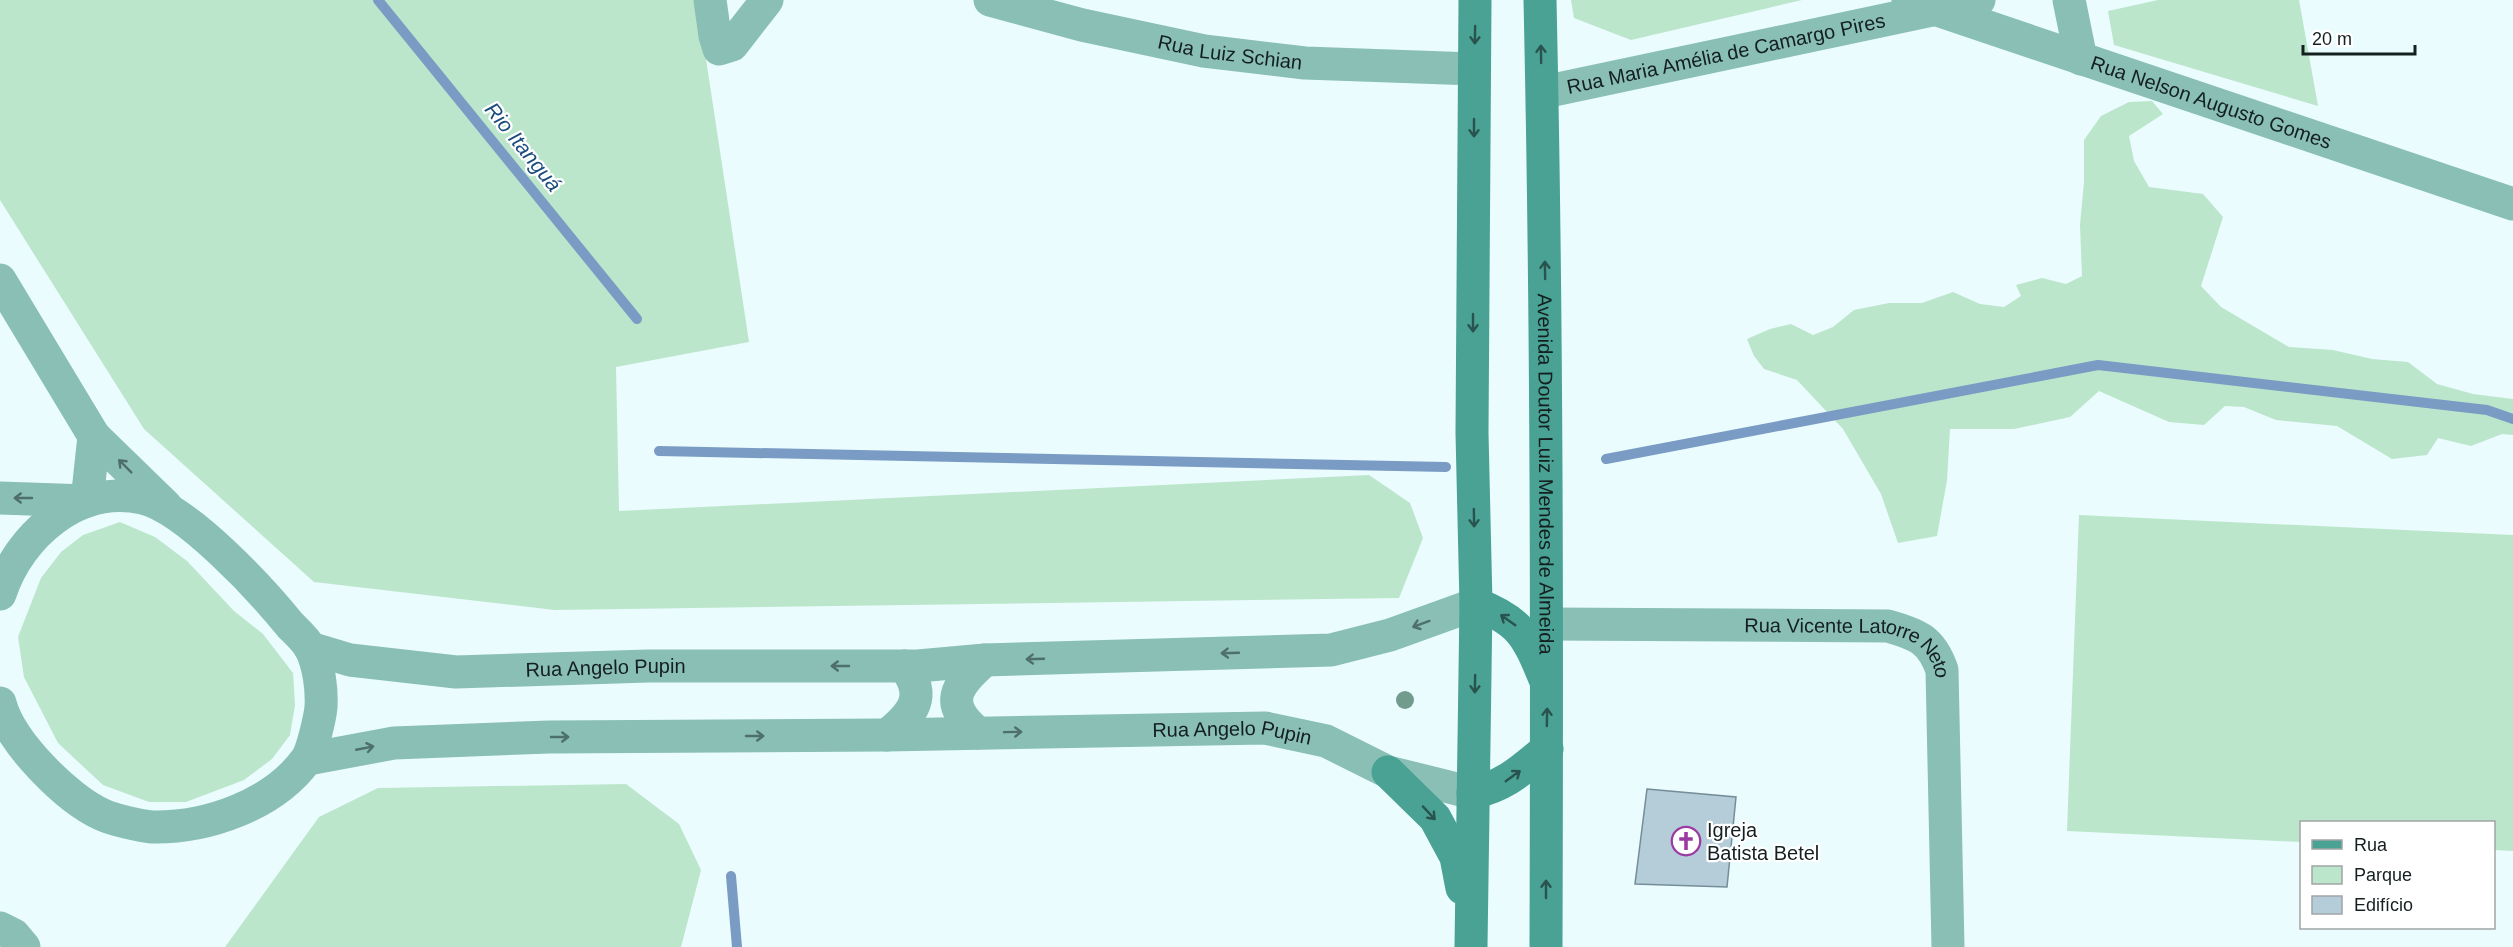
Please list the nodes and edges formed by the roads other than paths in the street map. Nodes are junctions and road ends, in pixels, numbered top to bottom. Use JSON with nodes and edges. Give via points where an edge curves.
{"nodes":[{"id":1,"x":711,"y":0,"type":"edge"},
{"id":2,"x":767,"y":0,"type":"edge"},
{"id":3,"x":1475,"y":0,"type":"edge"},
{"id":4,"x":1540,"y":0,"type":"edge"},
{"id":5,"x":1979,"y":0,"type":"edge"},
{"id":6,"x":2068,"y":0,"type":"edge"},
{"id":7,"x":1002,"y":2,"type":"edge"},
{"id":8,"x":1920,"y":5,"type":"edge"},
{"id":9,"x":2081,"y":59,"type":"junction"},
{"id":10,"x":1474,"y":69,"type":"junction"},
{"id":11,"x":1544,"y":92,"type":"junction"},
{"id":12,"x":2513,"y":204,"type":"edge"},
{"id":13,"x":0,"y":280,"type":"edge"},
{"id":14,"x":94,"y":436,"type":"junction"},
{"id":15,"x":0,"y":498,"type":"edge"},
{"id":16,"x":87,"y":501,"type":"junction"},
{"id":17,"x":167,"y":508,"type":"junction"},
{"id":18,"x":0,"y":594,"type":"edge"},
{"id":19,"x":1476,"y":604,"type":"junction"},
{"id":20,"x":1548,"y":624,"type":"junction"},
{"id":21,"x":310,"y":648,"type":"junction"},
{"id":22,"x":985,"y":660,"type":"junction"},
{"id":23,"x":904,"y":666,"type":"junction"},
{"id":24,"x":1548,"y":685,"type":"junction"},
{"id":25,"x":0,"y":703,"type":"edge"},
{"id":26,"x":978,"y":733,"type":"junction"},
{"id":27,"x":887,"y":735,"type":"junction"},
{"id":28,"x":1546,"y":749,"type":"junction"},
{"id":29,"x":308,"y":759,"type":"junction"},
{"id":30,"x":1388,"y":772,"type":"junction"},
{"id":31,"x":1473,"y":793,"type":"junction"},
{"id":32,"x":0,"y":928,"type":"edge"},
{"id":33,"x":1471,"y":941,"type":"edge"},
{"id":34,"x":24,"y":947,"type":"edge"},
{"id":35,"x":1546,"y":947,"type":"edge"},
{"id":36,"x":1948,"y":947,"type":"edge"}],
"edges":[{"from":1,"to":2,"type":"street","via":[[719,49],[732,45]]},
{"from":3,"to":10,"type":"main road","one_way":true},
{"from":11,"to":4,"type":"main road","name":"Avenida Doutor Luiz Mendes de Almeida","one_way":true},
{"from":5,"to":8,"type":"street","name":"Rua Maria Amélia de Camargo Pires"},
{"from":6,"to":9,"type":"street"},
{"from":7,"to":10,"type":"street","name":"Rua Luiz Schian","via":[[1082,25],[1204,51],[1305,63]]},
{"from":8,"to":9,"type":"street","name":"Rua Nelson Augusto Gomes"},
{"from":8,"to":11,"type":"street","name":"Rua Maria Amélia de Camargo Pires"},
{"from":9,"to":12,"type":"street","name":"Rua Nelson Augusto Gomes"},
{"from":10,"to":19,"type":"main road","one_way":true,"via":[[1472,433]]},
{"from":20,"to":11,"type":"main road","name":"Avenida Doutor Luiz Mendes de Almeida","one_way":true},
{"from":13,"to":14,"type":"street"},
{"from":14,"to":16,"type":"street"},
{"from":17,"to":14,"type":"street","one_way":true},
{"from":16,"to":15,"type":"street","one_way":true},
{"from":16,"to":17,"type":"street","via":[[113,495],[143,498]]},
{"from":16,"to":18,"type":"street","via":[[63,513],[31,540],[11,567]]},
{"from":17,"to":21,"type":"street","via":[[264,594]]},
{"from":19,"to":22,"type":"street","name":"Rua Angelo Pupin","one_way":true,"via":[[1390,635],[1331,650]]},
{"from":24,"to":19,"type":"main road","one_way":true,"via":[[1527,641],[1514,624]]},
{"from":19,"to":31,"type":"main road","one_way":true},
{"from":20,"to":24,"type":"main road","name":"Avenida Doutor Luiz Mendes de Almeida"},
{"from":20,"to":36,"type":"street","name":"Rua Vicente Latorre Neto","via":[[1888,626],[1920,636],[1936,654],[1942,670]]},
{"from":23,"to":21,"type":"street","name":"Rua Angelo Pupin","one_way":true,"via":[[648,666],[456,672],[351,660]]},
{"from":21,"to":29,"type":"street","via":[[319,675],[321,708]]},
{"from":22,"to":23,"type":"street","name":"Rua Angelo Pupin"},
{"from":22,"to":26,"type":"street","via":[[961,684],[957,696],[962,720]]},
{"from":23,"to":27,"type":"street","via":[[914,682],[916,699],[905,720]]},
{"from":28,"to":24,"type":"main road","name":"Avenida Doutor Luiz Mendes de Almeida","one_way":true},
{"from":25,"to":29,"type":"street","via":[[30,756],[64,788],[104,815],[151,827],[207,821],[253,805],[284,783]]},
{"from":26,"to":27,"type":"street","name":"Rua Angelo Pupin"},
{"from":26,"to":30,"type":"street","name":"Rua Angelo Pupin","one_way":true,"via":[[1265,728],[1326,741]]},
{"from":29,"to":27,"type":"street","name":"Rua Angelo Pupin","one_way":true,"via":[[394,743],[549,737]]},
{"from":31,"to":28,"type":"main road","one_way":true,"via":[[1513,778]]},
{"from":35,"to":28,"type":"main road","name":"Avenida Doutor Luiz Mendes de Almeida","one_way":true},
{"from":30,"to":31,"type":"street","name":"Rua Angelo Pupin"},
{"from":30,"to":33,"type":"main road","one_way":true,"via":[[1434,818],[1456,857]]},
{"from":31,"to":33,"type":"main road"},
{"from":32,"to":34,"type":"street","via":[[14,935]]}]}
